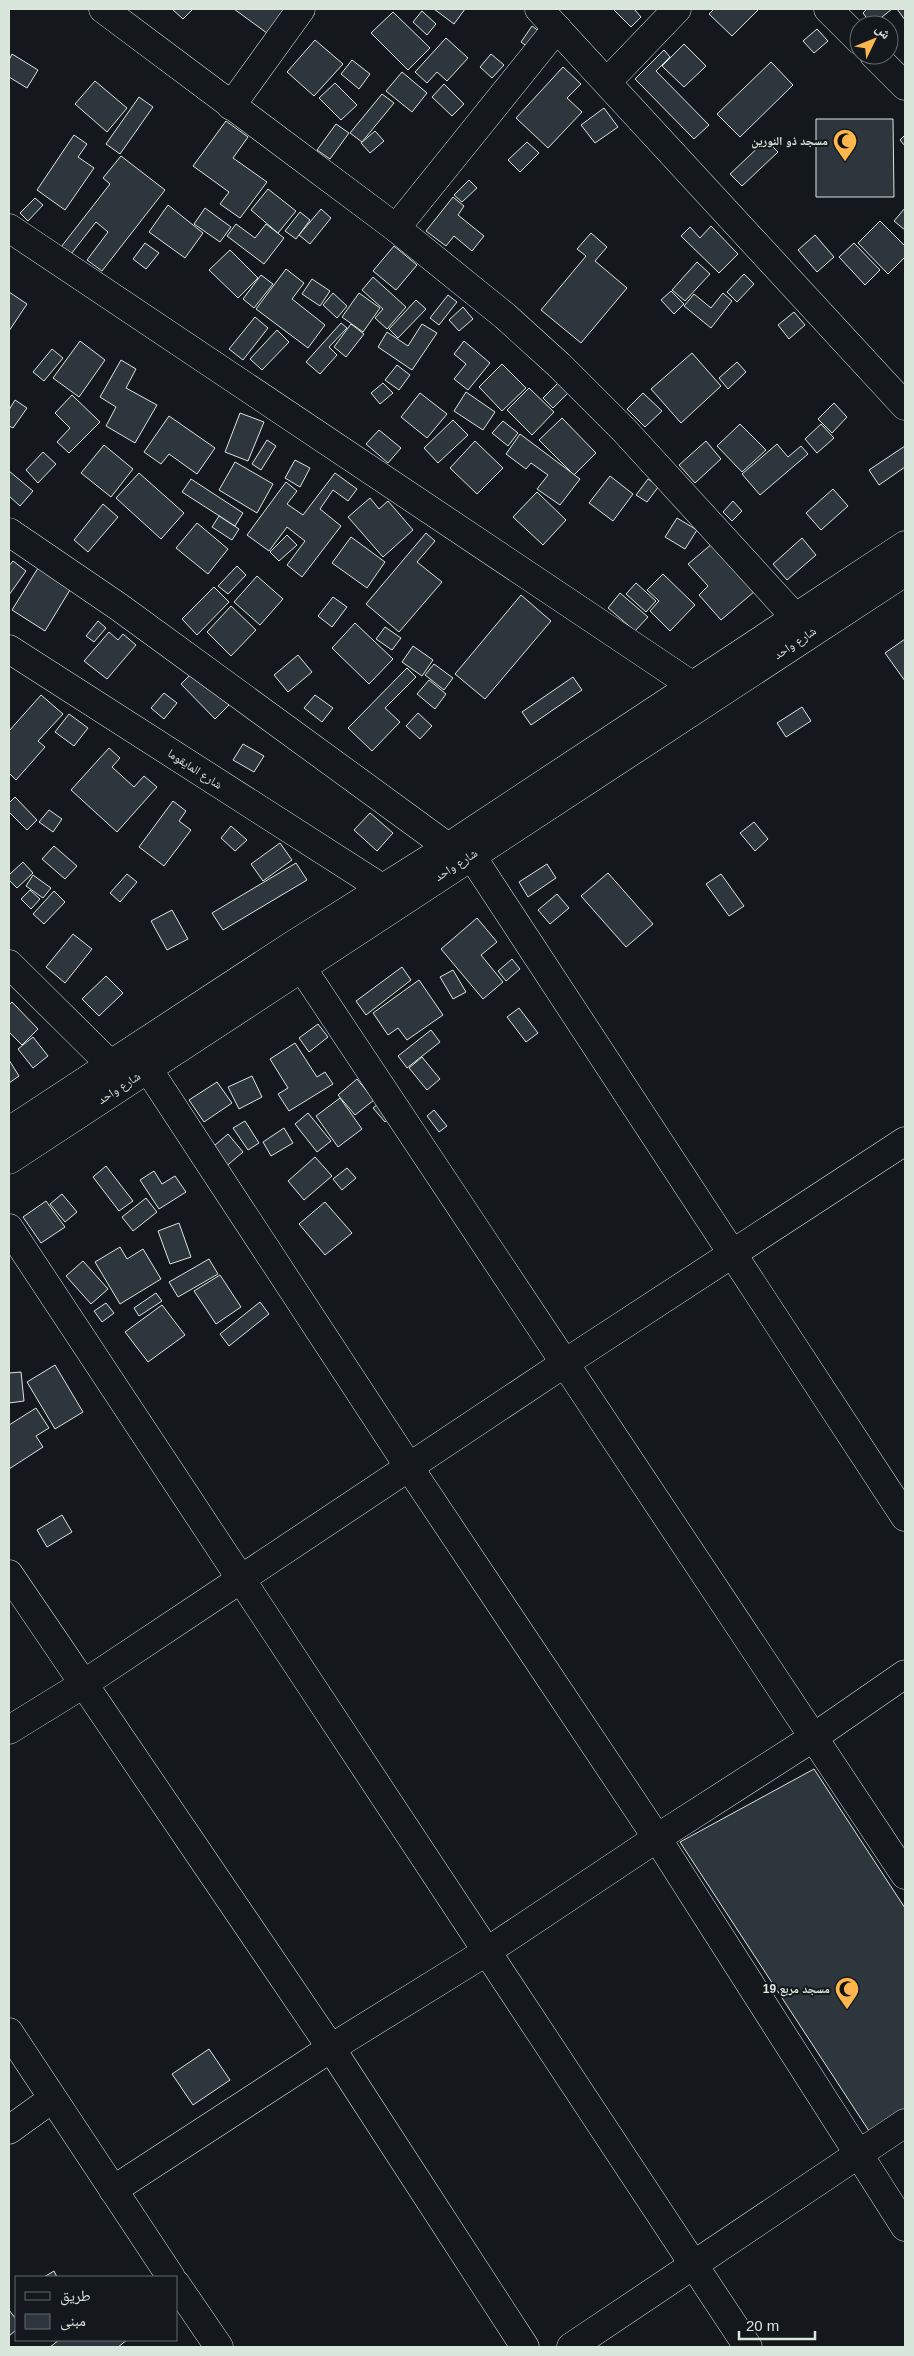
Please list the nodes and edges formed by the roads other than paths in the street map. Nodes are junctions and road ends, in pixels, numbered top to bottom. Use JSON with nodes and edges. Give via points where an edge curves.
{"nodes":[{"id":1,"x":102,"y":9,"type":"edge"},
{"id":2,"x":301,"y":9,"type":"edge"},
{"id":3,"x":677,"y":9,"type":"edge"},
{"id":4,"x":828,"y":9,"type":"edge"},
{"id":5,"x":548,"y":18,"type":"edge"},
{"id":6,"x":849,"y":30,"type":"edge"},
{"id":7,"x":884,"y":65,"type":"edge"},
{"id":8,"x":608,"y":81,"type":"junction"},
{"id":9,"x":905,"y":86,"type":"edge"},
{"id":10,"x":231,"y":106,"type":"junction"},
{"id":11,"x":9,"y":228,"type":"edge"},
{"id":12,"x":396,"y":228,"type":"junction"},
{"id":13,"x":905,"y":406,"type":"edge"},
{"id":14,"x":9,"y":532,"type":"edge"},
{"id":15,"x":905,"y":545,"type":"edge"},
{"id":16,"x":905,"y":572,"type":"edge"},
{"id":17,"x":795,"y":617,"type":"junction"},
{"id":18,"x":9,"y":649,"type":"edge"},
{"id":19,"x":693,"y":686,"type":"junction"},
{"id":20,"x":460,"y":851,"type":"junction"},
{"id":21,"x":392,"y":895,"type":"junction"},
{"id":22,"x":9,"y":964,"type":"edge"},
{"id":23,"x":302,"y":968,"type":"junction"},
{"id":24,"x":110,"y":1064,"type":"junction"},
{"id":25,"x":148,"y":1069,"type":"junction"},
{"id":26,"x":9,"y":1131,"type":"edge"},
{"id":27,"x":904,"y":1143,"type":"edge"},
{"id":28,"x":9,"y":1160,"type":"edge"},
{"id":29,"x":9,"y":1228,"type":"edge"},
{"id":30,"x":732,"y":1254,"type":"junction"},
{"id":31,"x":565,"y":1363,"type":"junction"},
{"id":32,"x":409,"y":1467,"type":"junction"},
{"id":33,"x":905,"y":1517,"type":"edge"},
{"id":34,"x":9,"y":1574,"type":"edge"},
{"id":35,"x":241,"y":1579,"type":"junction"},
{"id":36,"x":905,"y":1674,"type":"edge"},
{"id":37,"x":82,"y":1685,"type":"junction"},
{"id":38,"x":9,"y":1730,"type":"edge"},
{"id":39,"x":814,"y":1737,"type":"junction"},
{"id":40,"x":657,"y":1838,"type":"junction"},
{"id":41,"x":905,"y":1875,"type":"edge"},
{"id":42,"x":486,"y":1952,"type":"junction"},
{"id":43,"x":9,"y":2032,"type":"edge"},
{"id":44,"x":331,"y":2048,"type":"junction"},
{"id":45,"x":52,"y":2099,"type":"junction"},
{"id":46,"x":905,"y":2123,"type":"edge"},
{"id":47,"x":9,"y":2130,"type":"edge"},
{"id":48,"x":858,"y":2153,"type":"junction"},
{"id":49,"x":113,"y":2190,"type":"junction"},
{"id":50,"x":905,"y":2228,"type":"edge"},
{"id":51,"x":693,"y":2264,"type":"junction"},
{"id":52,"x":171,"y":2276,"type":"edge"},
{"id":53,"x":178,"y":2287,"type":"edge"},
{"id":54,"x":218,"y":2347,"type":"edge"},
{"id":55,"x":525,"y":2347,"type":"edge"},
{"id":56,"x":571,"y":2347,"type":"edge"},
{"id":57,"x":748,"y":2347,"type":"edge"}],
"edges":[{"from":1,"to":10,"type":"street"},
{"from":2,"to":10,"type":"street"},
{"from":3,"to":8,"type":"street"},
{"from":4,"to":6,"type":"street"},
{"from":5,"to":8,"type":"street"},
{"from":5,"to":12,"type":"street"},
{"from":7,"to":9,"type":"street"},
{"from":8,"to":13,"type":"street"},
{"from":10,"to":12,"type":"street"},
{"from":11,"to":19,"type":"street"},
{"from":12,"to":17,"type":"street","via":[[505,316],[559,365],[624,430]]},
{"from":14,"to":20,"type":"street"},
{"from":15,"to":17,"type":"street","name":"شارع واحد"},
{"from":16,"to":20,"type":"street","name":"شارع واحد","via":[[595,777]]},
{"from":17,"to":19,"type":"street","name":"شارع واحد"},
{"from":18,"to":21,"type":"street","name":"شارع المايقوما"},
{"from":19,"to":20,"type":"street","name":"شارع واحد"},
{"from":20,"to":21,"type":"street","name":"شارع واحد"},
{"from":20,"to":30,"type":"street"},
{"from":21,"to":23,"type":"street","name":"شارع واحد"},
{"from":21,"to":24,"type":"street","name":"شارع واحد"},
{"from":22,"to":24,"type":"street"},
{"from":23,"to":25,"type":"street","name":"شارع واحد"},
{"from":23,"to":31,"type":"street"},
{"from":24,"to":26,"type":"street","name":"شارع واحد"},
{"from":25,"to":28,"type":"street","name":"شارع واحد"},
{"from":25,"to":32,"type":"street"},
{"from":27,"to":30,"type":"street"},
{"from":29,"to":35,"type":"street"},
{"from":30,"to":31,"type":"street"},
{"from":30,"to":33,"type":"street"},
{"from":31,"to":32,"type":"street"},
{"from":31,"to":39,"type":"street"},
{"from":32,"to":35,"type":"street"},
{"from":32,"to":40,"type":"street"},
{"from":34,"to":37,"type":"street"},
{"from":35,"to":37,"type":"street"},
{"from":35,"to":42,"type":"street"},
{"from":36,"to":39,"type":"street"},
{"from":37,"to":38,"type":"street"},
{"from":37,"to":44,"type":"street"},
{"from":39,"to":40,"type":"street"},
{"from":39,"to":41,"type":"street"},
{"from":40,"to":42,"type":"street"},
{"from":40,"to":48,"type":"street"},
{"from":42,"to":44,"type":"street"},
{"from":42,"to":51,"type":"street"},
{"from":43,"to":45,"type":"street"},
{"from":44,"to":49,"type":"street"},
{"from":44,"to":55,"type":"street"},
{"from":45,"to":47,"type":"street"},
{"from":45,"to":49,"type":"street"},
{"from":46,"to":48,"type":"street"},
{"from":48,"to":50,"type":"street"},
{"from":48,"to":51,"type":"street"},
{"from":49,"to":52,"type":"street"},
{"from":51,"to":56,"type":"street"},
{"from":51,"to":57,"type":"street"},
{"from":53,"to":54,"type":"street"}]}
